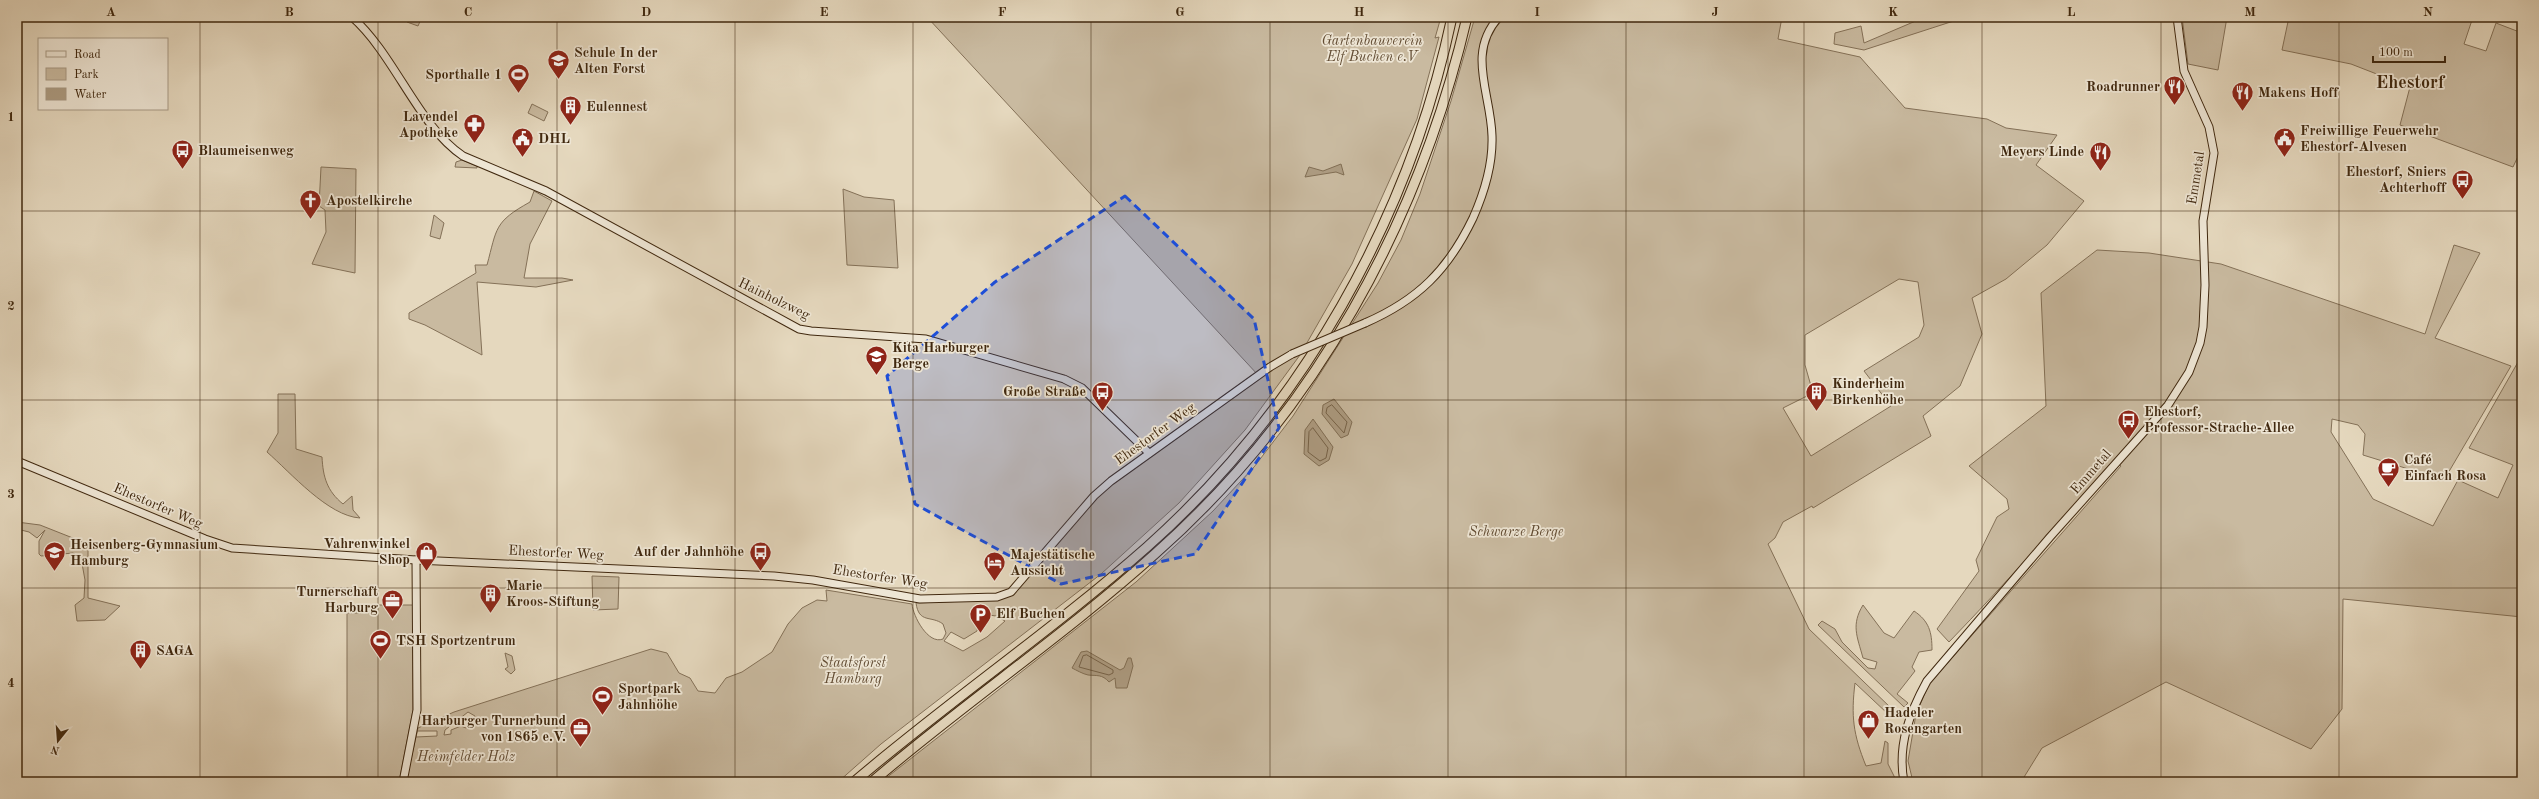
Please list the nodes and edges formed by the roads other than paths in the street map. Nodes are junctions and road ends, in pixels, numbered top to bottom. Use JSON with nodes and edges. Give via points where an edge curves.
{"nodes":[{"id":1,"x":352,"y":17,"type":"edge"},
{"id":2,"x":1452,"y":17,"type":"edge"},
{"id":3,"x":1467,"y":17,"type":"edge"},
{"id":4,"x":1498,"y":17,"type":"edge"},
{"id":5,"x":2177,"y":17,"type":"edge"},
{"id":6,"x":1149,"y":453,"type":"junction"},
{"id":7,"x":17,"y":461,"type":"edge"},
{"id":8,"x":416,"y":560,"type":"junction"},
{"id":9,"x":403,"y":782,"type":"edge"},
{"id":10,"x":854,"y":782,"type":"edge"},
{"id":11,"x":872,"y":782,"type":"edge"},
{"id":12,"x":1904,"y":782,"type":"edge"}],
"edges":[{"from":1,"to":6,"type":"main road","name":"Hainholzweg","via":[[377,44],[439,134],[459,153],[546,191],[799,328],[926,339],[1075,384]]},
{"from":2,"to":10,"type":"highway","via":[[1429,107],[1382,226],[1327,331],[1263,423],[1212,482],[1149,545],[1102,586]]},
{"from":3,"to":11,"type":"highway","via":[[1450,85],[1434,134],[1394,231],[1340,334],[1302,392],[1274,428],[1223,488],[1156,553],[1080,618],[921,740]]},
{"from":4,"to":6,"type":"main road","name":"Ehestorfer Weg","bridge":true,"via":[[1484,38],[1482,58],[1492,127],[1487,182],[1457,248],[1432,279],[1402,304],[1292,354]]},
{"from":5,"to":12,"type":"main road","name":"Emmetal","via":[[2184,71],[2209,127],[2214,145],[2213,169],[2203,221],[2205,285],[2200,343],[2189,372],[2168,405],[2050,537],[1927,681],[1913,708],[1906,731],[1902,759]]},
{"from":6,"to":8,"type":"main road","name":"Ehestorfer Weg","via":[[1098,493],[1014,588],[1002,596],[920,599],[783,576]]},
{"from":7,"to":8,"type":"main road","name":"Ehestorfer Weg","via":[[226,546]]},
{"from":8,"to":9,"type":"main road","via":[[417,710]]}]}
